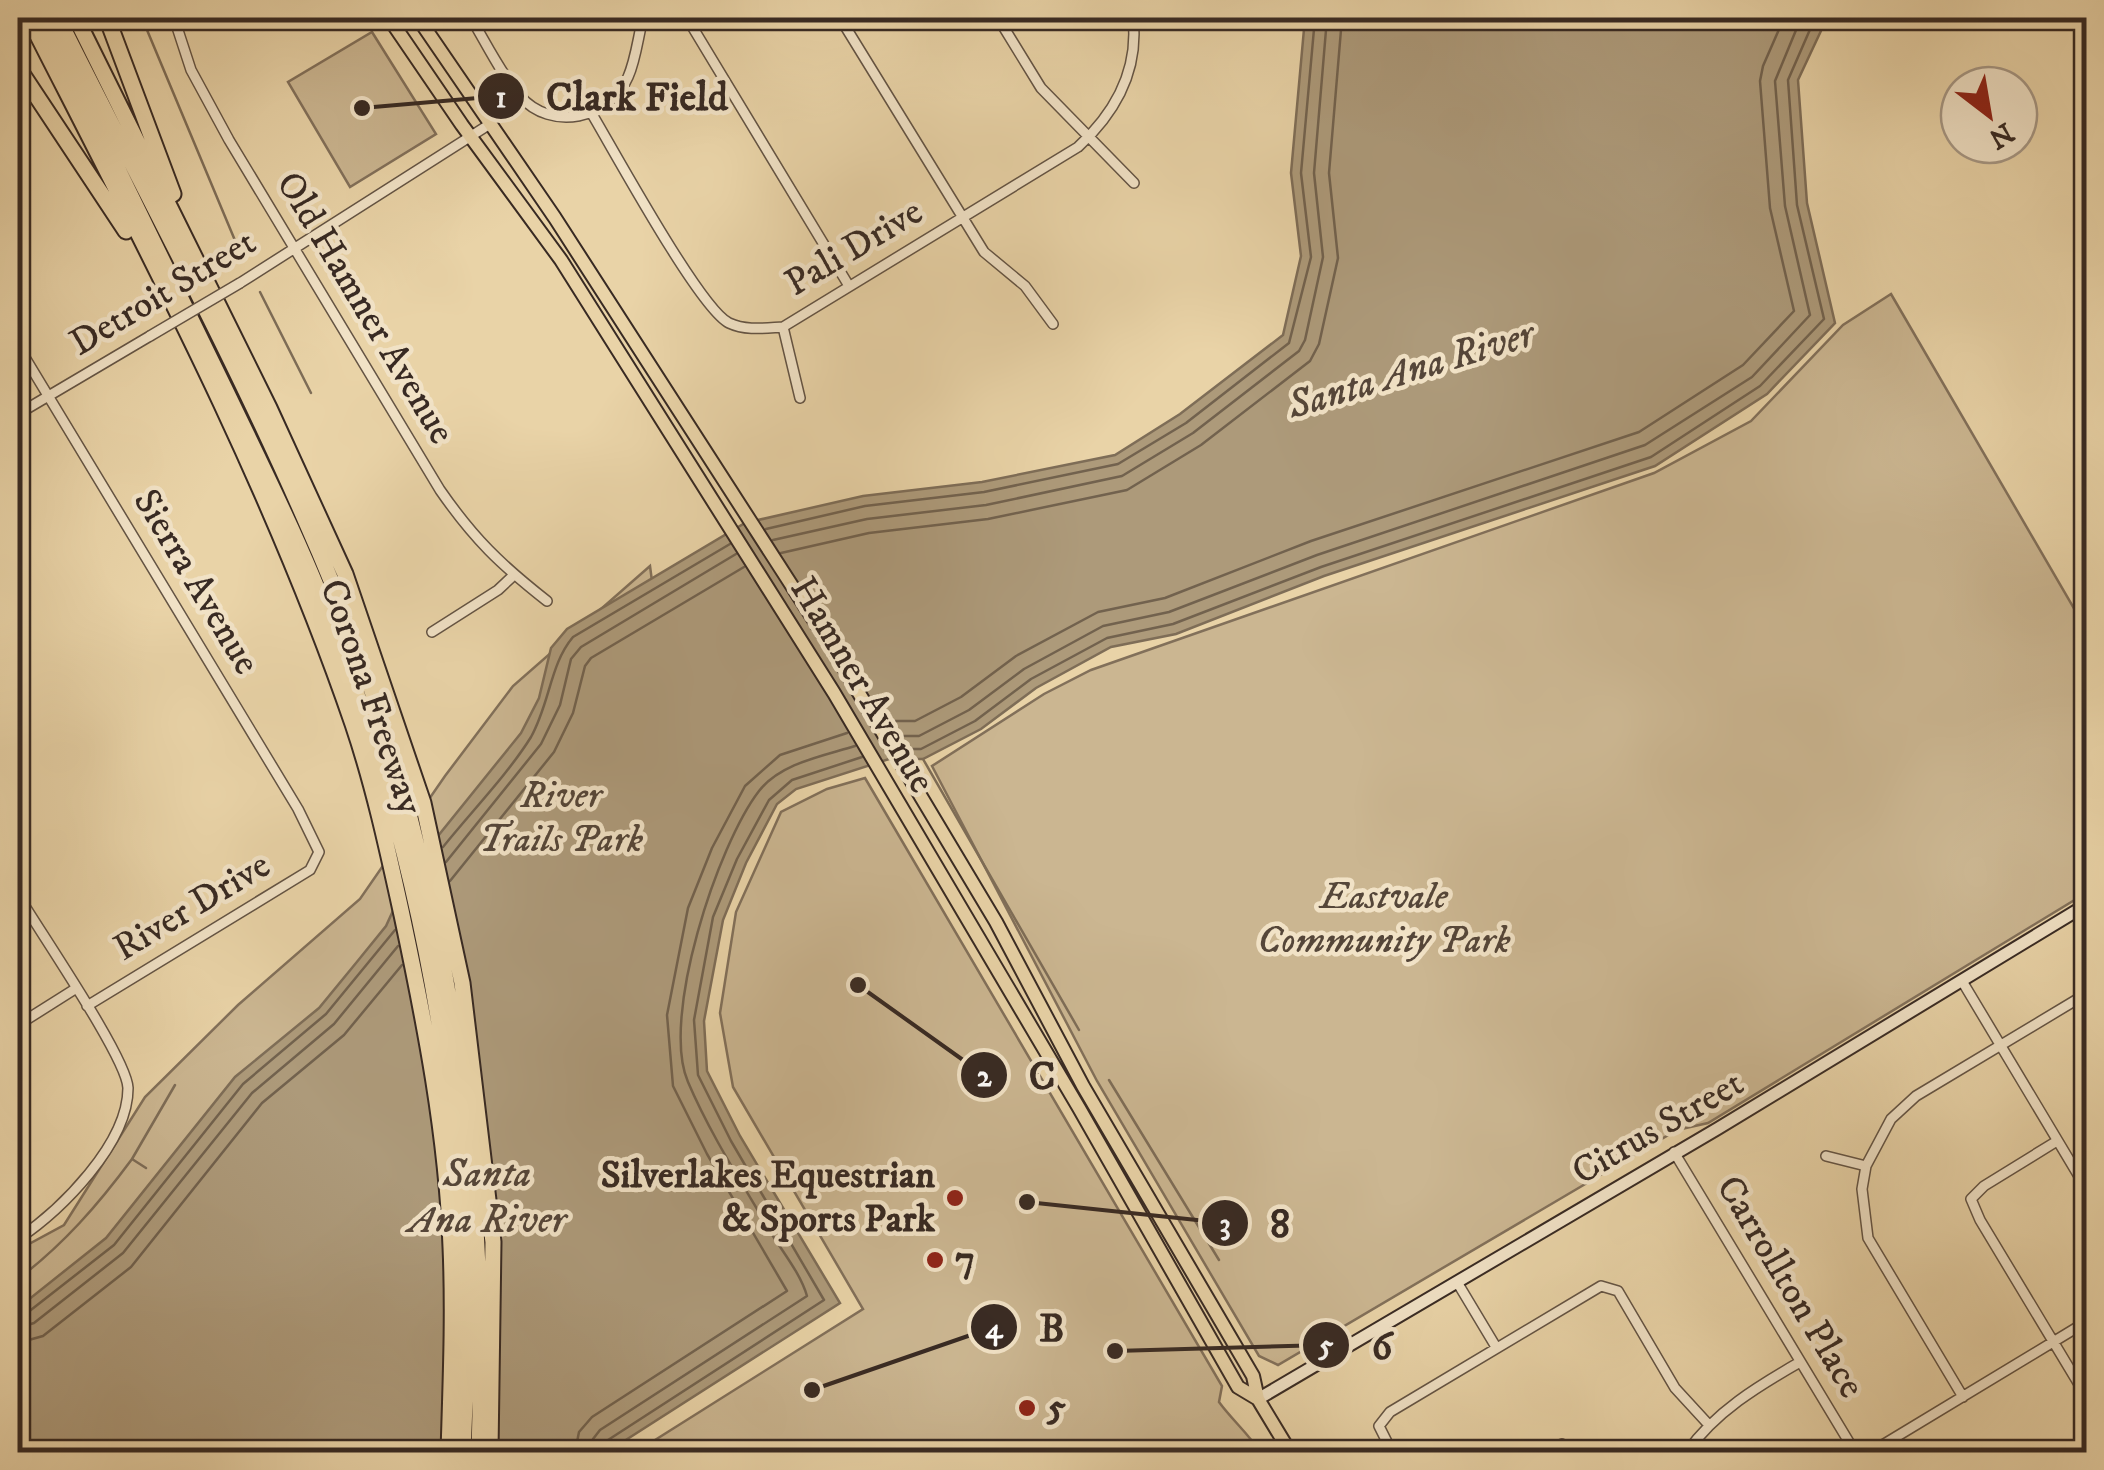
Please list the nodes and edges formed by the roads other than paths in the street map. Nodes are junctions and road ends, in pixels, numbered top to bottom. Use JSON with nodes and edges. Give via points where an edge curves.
{"nodes":[{"id":1,"x":29,"y":18,"type":"edge"},
{"id":2,"x":44,"y":18,"type":"edge"},
{"id":3,"x":58,"y":18,"type":"edge"},
{"id":4,"x":76,"y":18,"type":"edge"},
{"id":5,"x":107,"y":18,"type":"edge"},
{"id":6,"x":174,"y":18,"type":"edge"},
{"id":7,"x":389,"y":18,"type":"edge"},
{"id":8,"x":418,"y":18,"type":"edge"},
{"id":9,"x":472,"y":18,"type":"edge"},
{"id":10,"x":643,"y":18,"type":"edge"},
{"id":11,"x":687,"y":18,"type":"edge"},
{"id":12,"x":840,"y":18,"type":"edge"},
{"id":13,"x":998,"y":18,"type":"edge"},
{"id":14,"x":1133,"y":18,"type":"edge"},
{"id":15,"x":18,"y":68,"type":"edge"},
{"id":16,"x":592,"y":114,"type":"junction"},
{"id":17,"x":490,"y":124,"type":"junction"},
{"id":18,"x":472,"y":136,"type":"junction"},
{"id":19,"x":1090,"y":137,"type":"junction"},
{"id":20,"x":1134,"y":183,"type":"dead end"},
{"id":21,"x":961,"y":219,"type":"junction"},
{"id":22,"x":296,"y":248,"type":"junction"},
{"id":23,"x":202,"y":273,"type":"junction"},
{"id":24,"x":849,"y":286,"type":"junction"},
{"id":25,"x":165,"y":292,"type":"junction"},
{"id":26,"x":1053,"y":324,"type":"dead end"},
{"id":27,"x":783,"y":327,"type":"junction"},
{"id":28,"x":18,"y":346,"type":"edge"},
{"id":29,"x":48,"y":396,"type":"junction"},
{"id":30,"x":800,"y":398,"type":"dead end"},
{"id":31,"x":18,"y":414,"type":"edge"},
{"id":32,"x":514,"y":575,"type":"junction"},
{"id":33,"x":547,"y":601,"type":"dead end"},
{"id":34,"x":432,"y":632,"type":"dead end"},
{"id":35,"x":395,"y":822,"type":"junction"},
{"id":36,"x":319,"y":852,"type":"joint"},
{"id":37,"x":18,"y":894,"type":"edge"},
{"id":38,"x":2086,"y":905,"type":"edge"},
{"id":39,"x":1962,"y":981,"type":"junction"},
{"id":40,"x":75,"y":988,"type":"junction"},
{"id":41,"x":2086,"y":994,"type":"edge"},
{"id":42,"x":87,"y":1006,"type":"junction"},
{"id":43,"x":18,"y":1025,"type":"edge"},
{"id":44,"x":2002,"y":1045,"type":"junction"},
{"id":45,"x":2058,"y":1141,"type":"junction"},
{"id":46,"x":1674,"y":1152,"type":"junction"},
{"id":47,"x":1826,"y":1156,"type":"dead end"},
{"id":48,"x":1866,"y":1166,"type":"junction"},
{"id":49,"x":2083,"y":1182,"type":"dead end"},
{"id":50,"x":18,"y":1240,"type":"edge"},
{"id":51,"x":1457,"y":1282,"type":"junction"},
{"id":52,"x":2086,"y":1322,"type":"edge"},
{"id":53,"x":2054,"y":1342,"type":"junction"},
{"id":54,"x":1496,"y":1347,"type":"junction"},
{"id":55,"x":1800,"y":1362,"type":"junction"},
{"id":56,"x":1963,"y":1396,"type":"junction"},
{"id":57,"x":2086,"y":1396,"type":"edge"},
{"id":58,"x":1258,"y":1399,"type":"junction"},
{"id":59,"x":1710,"y":1425,"type":"junction"},
{"id":60,"x":1562,"y":1444,"type":"dead end"},
{"id":61,"x":449,"y":1452,"type":"edge"},
{"id":62,"x":464,"y":1452,"type":"edge"},
{"id":63,"x":479,"y":1452,"type":"edge"},
{"id":64,"x":490,"y":1452,"type":"edge"},
{"id":65,"x":1290,"y":1452,"type":"edge"},
{"id":66,"x":1392,"y":1452,"type":"edge"},
{"id":67,"x":1548,"y":1452,"type":"edge"},
{"id":68,"x":1687,"y":1452,"type":"edge"},
{"id":69,"x":1855,"y":1452,"type":"edge"},
{"id":70,"x":1871,"y":1452,"type":"edge"}],
"edges":[{"from":1,"to":25,"type":"highway","name":"Corona Freeway"},
{"from":2,"to":35,"type":"highway","via":[[294,533],[342,652]]},
{"from":3,"to":35,"type":"highway","via":[[308,523],[380,716]]},
{"from":4,"to":23,"type":"highway","name":"Corona Freeway"},
{"from":5,"to":23,"type":"highway"},
{"from":6,"to":22,"type":"street","name":"Old Hamner Avenue","via":[[217,120]]},
{"from":7,"to":18,"type":"main road","name":"Hamner Avenue"},
{"from":8,"to":17,"type":"main road","name":"Hamner Avenue"},
{"from":9,"to":16,"type":"street","via":[[520,96],[538,111],[562,118]]},
{"from":10,"to":16,"type":"street","via":[[628,76],[615,99]]},
{"from":11,"to":24,"type":"street"},
{"from":12,"to":21,"type":"street"},
{"from":13,"to":19,"type":"street","via":[[1041,88]]},
{"from":14,"to":19,"type":"street","via":[[1131,66],[1107,118]]},
{"from":15,"to":25,"type":"highway"},
{"from":16,"to":27,"type":"street","name":"Pali Drive","via":[[717,313],[754,330]]},
{"from":17,"to":18,"type":"street","name":"Detroit Street"},
{"from":17,"to":58,"type":"main road","name":"Hamner Avenue","via":[[832,648],[996,922],[1253,1376]]},
{"from":18,"to":22,"type":"street","name":"Detroit Street"},
{"from":18,"to":58,"type":"main road","name":"Hamner Avenue","via":[[561,260],[834,694],[1238,1387]]},
{"from":19,"to":20,"type":"street"},
{"from":19,"to":21,"type":"street","name":"Pali Drive"},
{"from":21,"to":24,"type":"street","name":"Pali Drive"},
{"from":21,"to":26,"type":"street"},
{"from":22,"to":29,"type":"street","name":"Detroit Street","bridge":true},
{"from":22,"to":32,"type":"street","name":"Old Hamner Avenue","via":[[440,490]]},
{"from":23,"to":64,"type":"highway","name":"Corona Freeway","via":[[345,574],[423,804],[462,982],[493,1242]]},
{"from":24,"to":27,"type":"street","name":"Pali Drive"},
{"from":25,"to":35,"type":"highway","name":"Corona Freeway","via":[[231,425]]},
{"from":27,"to":30,"type":"street"},
{"from":28,"to":29,"type":"street","name":"Sierra Avenue"},
{"from":29,"to":31,"type":"street","name":"Detroit Street"},
{"from":29,"to":36,"type":"street","name":"Sierra Avenue"},
{"from":32,"to":33,"type":"street","name":"Old Hamner Avenue"},
{"from":32,"to":34,"type":"street"},
{"from":35,"to":61,"type":"highway","name":"Corona Freeway","via":[[451,1245]]},
{"from":35,"to":62,"type":"highway","via":[[444,1058],[463,1238]]},
{"from":35,"to":63,"type":"highway","via":[[428,889],[458,1049],[475,1195]]},
{"from":36,"to":42,"type":"street","name":"River Drive","via":[[310,870]]},
{"from":37,"to":40,"type":"street"},
{"from":38,"to":39,"type":"street","name":"Citrus Street"},
{"from":39,"to":44,"type":"street"},
{"from":39,"to":46,"type":"street","name":"Citrus Street"},
{"from":40,"to":42,"type":"street"},
{"from":40,"to":43,"type":"street"},
{"from":41,"to":44,"type":"street"},
{"from":42,"to":50,"type":"street","via":[[128,1087],[115,1139],[45,1220]]},
{"from":44,"to":45,"type":"street"},
{"from":44,"to":48,"type":"street","via":[[1916,1096],[1891,1119]]},
{"from":45,"to":49,"type":"street"},
{"from":45,"to":53,"type":"street","via":[[1972,1200]]},
{"from":46,"to":51,"type":"street","name":"Citrus Street"},
{"from":46,"to":55,"type":"street","name":"Carrollton Place"},
{"from":47,"to":48,"type":"street"},
{"from":48,"to":56,"type":"street","via":[[1868,1238]]},
{"from":51,"to":54,"type":"street"},
{"from":51,"to":58,"type":"street","name":"Citrus Street"},
{"from":52,"to":53,"type":"street"},
{"from":53,"to":56,"type":"street"},
{"from":53,"to":57,"type":"street"},
{"from":54,"to":59,"type":"street","via":[[1610,1286],[1675,1388]]},
{"from":54,"to":66,"type":"street","via":[[1390,1412],[1379,1426]]},
{"from":55,"to":59,"type":"street"},
{"from":55,"to":69,"type":"street","name":"Carrollton Place"},
{"from":56,"to":70,"type":"street"},
{"from":58,"to":65,"type":"main road","name":"Hamner Avenue"},
{"from":59,"to":68,"type":"street"},
{"from":60,"to":67,"type":"street"}]}
